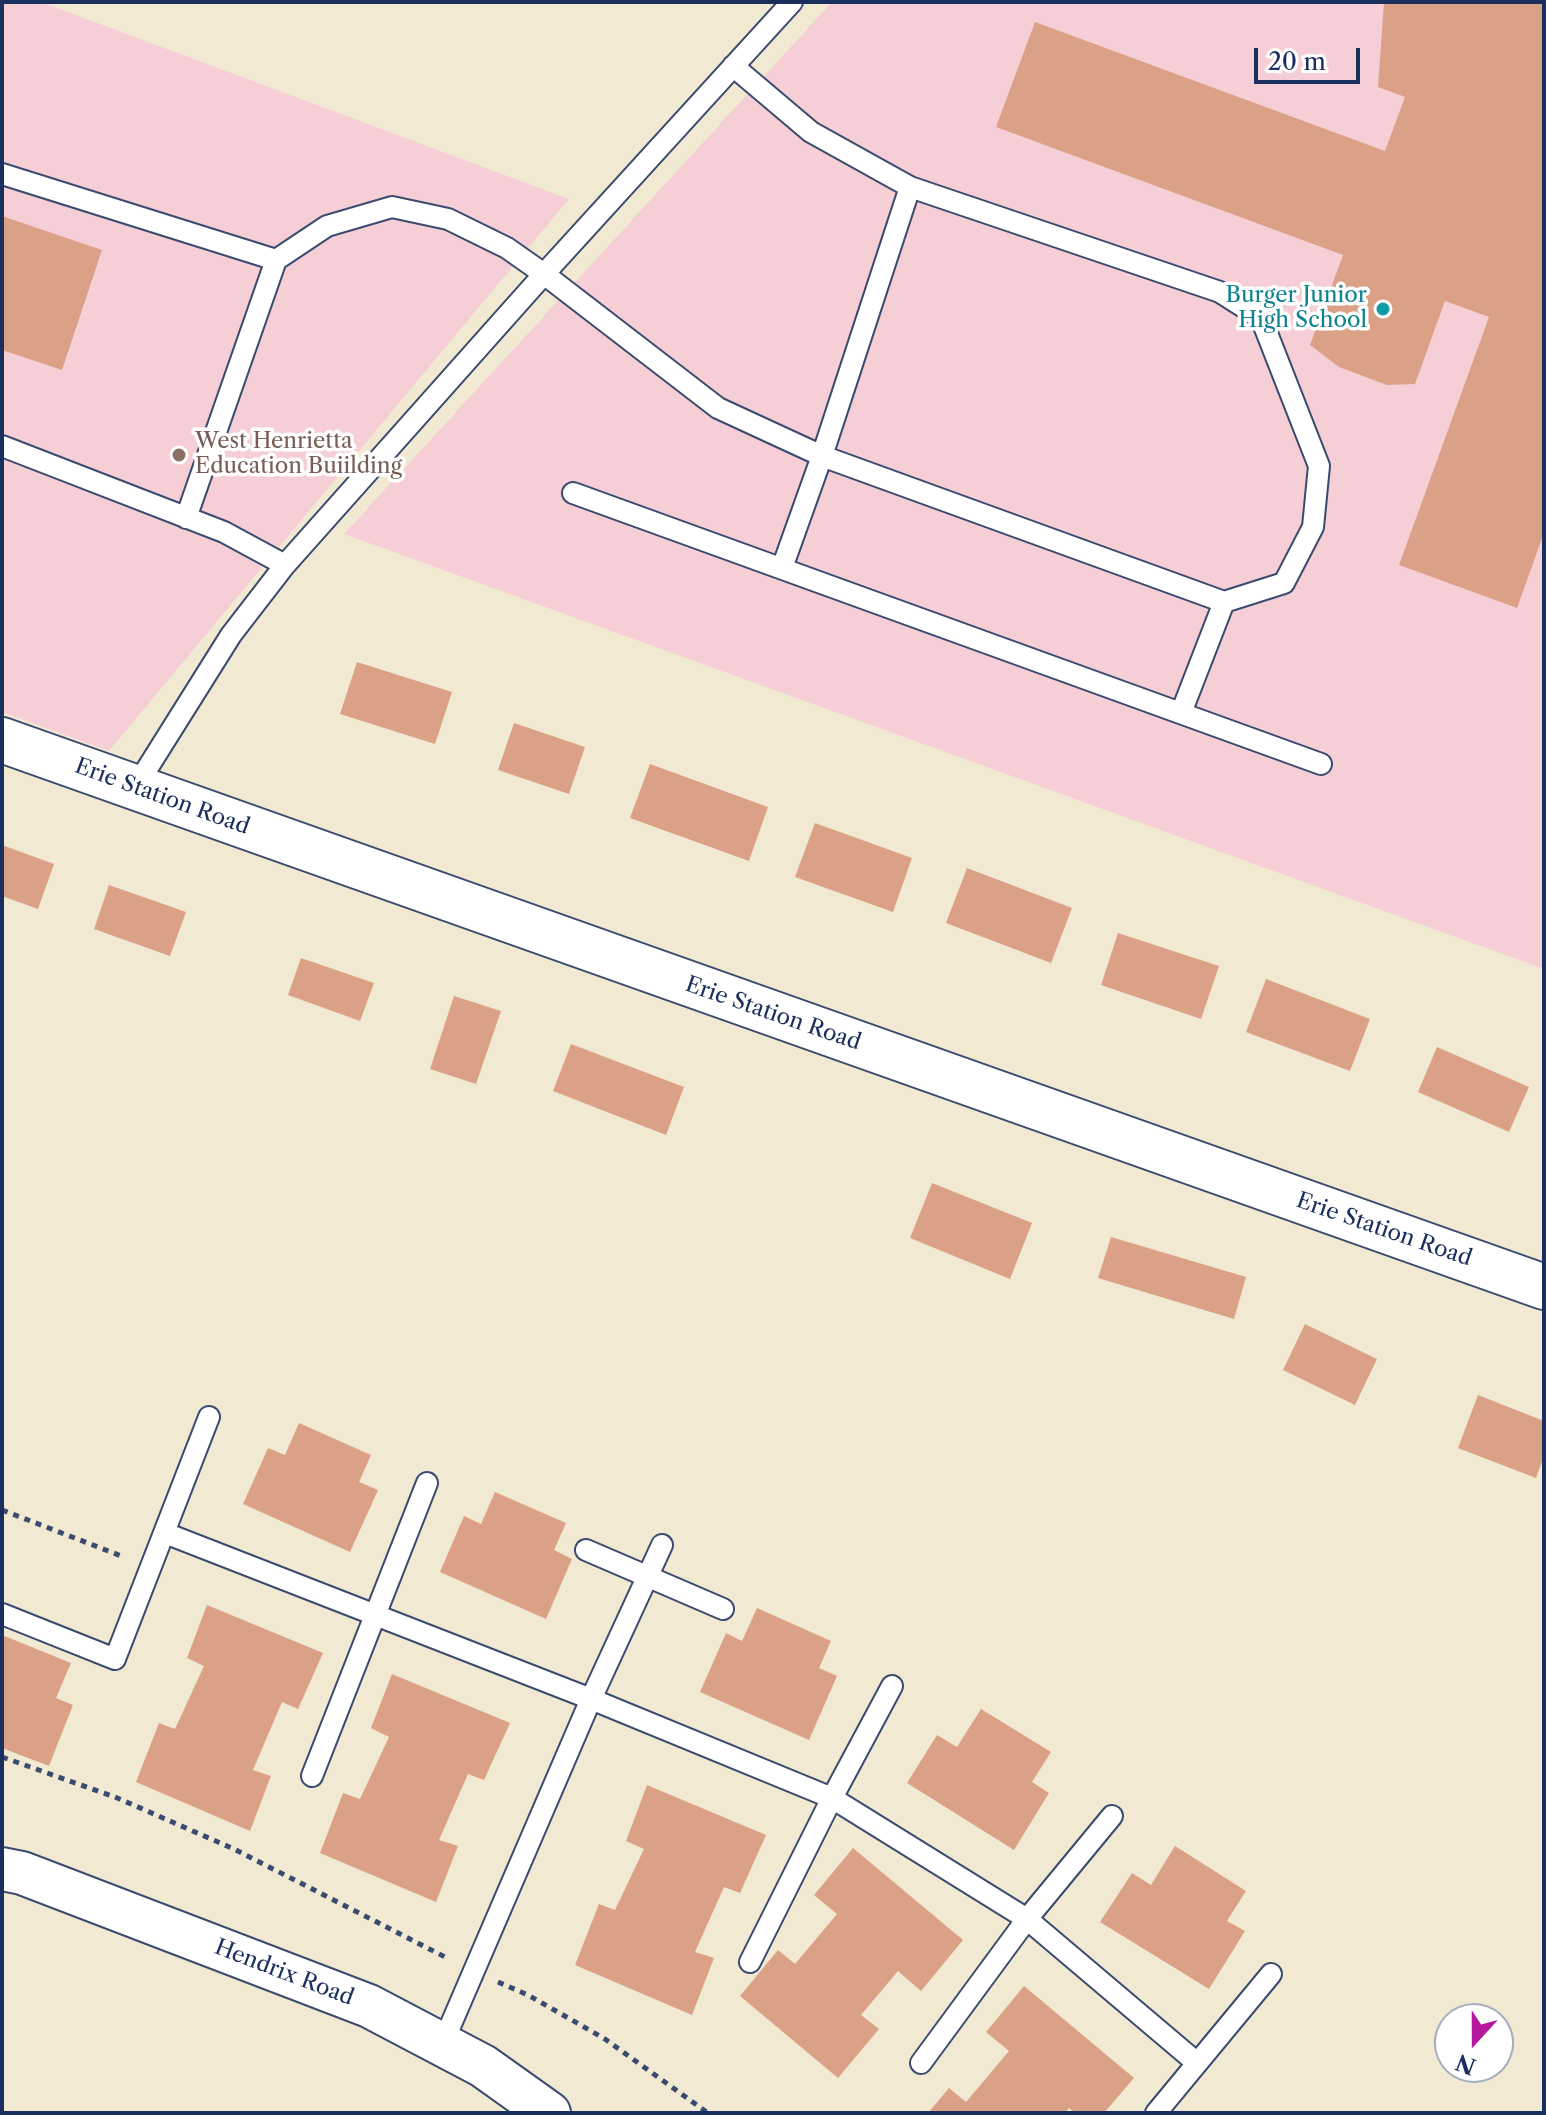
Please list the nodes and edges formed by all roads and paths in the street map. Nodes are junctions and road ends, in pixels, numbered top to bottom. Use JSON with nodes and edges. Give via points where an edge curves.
{"nodes":[{"id":1,"x":792,"y":2,"type":"edge"},
{"id":2,"x":733,"y":66,"type":"junction"},
{"id":3,"x":2,"y":174,"type":"edge"},
{"id":4,"x":910,"y":187,"type":"junction"},
{"id":5,"x":276,"y":260,"type":"junction"},
{"id":6,"x":544,"y":274,"type":"junction"},
{"id":7,"x":2,"y":446,"type":"edge"},
{"id":8,"x":822,"y":456,"type":"junction"},
{"id":9,"x":573,"y":493,"type":"dead end"},
{"id":10,"x":186,"y":518,"type":"junction"},
{"id":11,"x":285,"y":565,"type":"junction"},
{"id":12,"x":782,"y":568,"type":"junction"},
{"id":13,"x":1224,"y":602,"type":"junction"},
{"id":14,"x":1181,"y":713,"type":"junction"},
{"id":15,"x":2,"y":740,"type":"edge"},
{"id":16,"x":1321,"y":764,"type":"dead end"},
{"id":17,"x":135,"y":788,"type":"junction"},
{"id":18,"x":1544,"y":1287,"type":"edge"},
{"id":19,"x":209,"y":1417,"type":"dead end"},
{"id":20,"x":427,"y":1483,"type":"dead end"},
{"id":21,"x":2,"y":1510,"type":"edge"},
{"id":22,"x":165,"y":1533,"type":"junction"},
{"id":23,"x":662,"y":1545,"type":"dead end"},
{"id":24,"x":586,"y":1550,"type":"dead end"},
{"id":25,"x":151,"y":1567,"type":"junction"},
{"id":26,"x":648,"y":1576,"type":"junction"},
{"id":27,"x":723,"y":1609,"type":"dead end"},
{"id":28,"x":2,"y":1614,"type":"edge"},
{"id":29,"x":376,"y":1616,"type":"junction"},
{"id":30,"x":892,"y":1686,"type":"dead end"},
{"id":31,"x":591,"y":1699,"type":"junction"},
{"id":32,"x":2,"y":1757,"type":"edge"},
{"id":33,"x":312,"y":1776,"type":"dead end"},
{"id":34,"x":832,"y":1798,"type":"junction"},
{"id":35,"x":1112,"y":1816,"type":"dead end"},
{"id":36,"x":2,"y":1869,"type":"edge"},
{"id":37,"x":1027,"y":1919,"type":"junction"},
{"id":38,"x":750,"y":1962,"type":"dead end"},
{"id":39,"x":473,"y":1971,"type":"junction"},
{"id":40,"x":1271,"y":1974,"type":"dead end"},
{"id":41,"x":442,"y":2045,"type":"junction"},
{"id":42,"x":921,"y":2063,"type":"dead end"},
{"id":43,"x":1197,"y":2063,"type":"junction"},
{"id":44,"x":541,"y":2110,"type":"edge"},
{"id":45,"x":708,"y":2113,"type":"edge"},
{"id":46,"x":1156,"y":2113,"type":"edge"}],
"edges":[{"from":1,"to":2,"type":"lane"},
{"from":2,"to":4,"type":"lane","via":[[811,132]]},
{"from":2,"to":6,"type":"lane"},
{"from":3,"to":5,"type":"lane"},
{"from":4,"to":8,"type":"lane"},
{"from":4,"to":13,"type":"lane","via":[[1220,292],[1261,318],[1319,466],[1313,527],[1284,583]]},
{"from":5,"to":6,"type":"lane","via":[[327,226],[392,207],[448,219],[507,248]]},
{"from":5,"to":10,"type":"lane"},
{"from":6,"to":8,"type":"lane","via":[[718,408]]},
{"from":6,"to":11,"type":"lane"},
{"from":7,"to":10,"type":"lane"},
{"from":8,"to":12,"type":"lane"},
{"from":8,"to":13,"type":"lane"},
{"from":9,"to":12,"type":"lane"},
{"from":10,"to":11,"type":"lane"},
{"from":11,"to":17,"type":"lane","via":[[231,635]]},
{"from":12,"to":14,"type":"lane"},
{"from":13,"to":14,"type":"lane"},
{"from":14,"to":16,"type":"lane"},
{"from":15,"to":17,"type":"main road","name":"Erie Station Road"},
{"from":17,"to":18,"type":"main road","name":"Erie Station Road"},
{"from":19,"to":22,"type":"lane"},
{"from":20,"to":29,"type":"lane"},
{"from":21,"to":25,"type":"path"},
{"from":22,"to":25,"type":"lane"},
{"from":22,"to":29,"type":"lane"},
{"from":23,"to":26,"type":"lane"},
{"from":24,"to":26,"type":"lane"},
{"from":25,"to":28,"type":"lane","via":[[115,1659]]},
{"from":26,"to":27,"type":"lane"},
{"from":26,"to":31,"type":"lane"},
{"from":29,"to":31,"type":"lane"},
{"from":29,"to":33,"type":"lane"},
{"from":30,"to":34,"type":"lane"},
{"from":31,"to":34,"type":"lane"},
{"from":31,"to":39,"type":"lane"},
{"from":32,"to":39,"type":"path","via":[[115,1797],[234,1849]]},
{"from":34,"to":37,"type":"lane"},
{"from":34,"to":38,"type":"lane"},
{"from":35,"to":37,"type":"lane"},
{"from":36,"to":41,"type":"street","name":"Hendrix Road","via":[[369,2006]]},
{"from":37,"to":42,"type":"lane"},
{"from":37,"to":43,"type":"lane"},
{"from":39,"to":41,"type":"lane"},
{"from":39,"to":45,"type":"path","via":[[605,2039]]},
{"from":40,"to":43,"type":"lane"},
{"from":41,"to":44,"type":"street","name":"Hendrix Road","via":[[483,2066]]},
{"from":43,"to":46,"type":"lane"}]}
